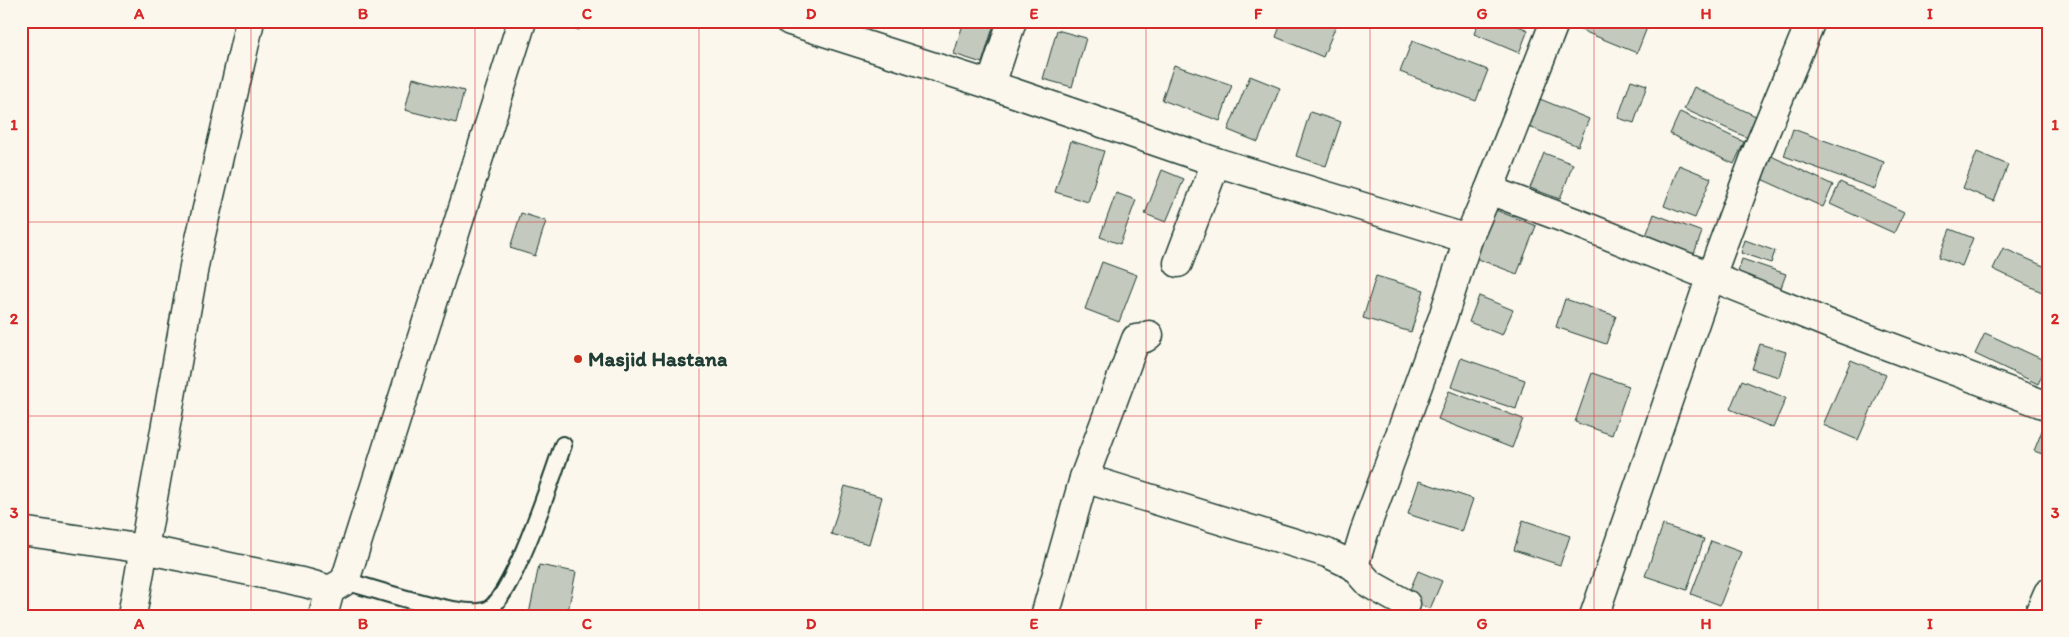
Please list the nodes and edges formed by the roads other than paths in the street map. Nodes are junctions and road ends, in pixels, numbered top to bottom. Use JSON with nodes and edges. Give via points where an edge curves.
{"nodes":[{"id":1,"x":250,"y":21,"type":"edge"},
{"id":2,"x":522,"y":21,"type":"edge"},
{"id":3,"x":790,"y":21,"type":"edge"},
{"id":4,"x":1012,"y":21,"type":"edge"},
{"id":5,"x":1555,"y":21,"type":"edge"},
{"id":6,"x":1812,"y":21,"type":"edge"},
{"id":7,"x":990,"y":85,"type":"junction"},
{"id":8,"x":1216,"y":162,"type":"junction"},
{"id":9,"x":1490,"y":190,"type":"junction"},
{"id":10,"x":1468,"y":239,"type":"junction"},
{"id":11,"x":1178,"y":263,"type":"dead end"},
{"id":12,"x":1710,"y":276,"type":"junction"},
{"id":13,"x":1149,"y":335,"type":"dead end"},
{"id":14,"x":2048,"y":406,"type":"edge"},
{"id":15,"x":563,"y":445,"type":"dead end"},
{"id":16,"x":1084,"y":478,"type":"junction"},
{"id":17,"x":21,"y":531,"type":"edge"},
{"id":18,"x":144,"y":549,"type":"junction"},
{"id":19,"x":1354,"y":566,"type":"junction"},
{"id":20,"x":337,"y":586,"type":"junction"},
{"id":21,"x":2048,"y":593,"type":"edge"},
{"id":22,"x":1406,"y":604,"type":"dead end"},
{"id":23,"x":132,"y":616,"type":"edge"},
{"id":24,"x":323,"y":616,"type":"edge"},
{"id":25,"x":1045,"y":616,"type":"edge"},
{"id":26,"x":1594,"y":616,"type":"edge"},
{"id":27,"x":2038,"y":616,"type":"edge"}],
"edges":[{"from":1,"to":18,"type":"street","via":[[195,261]]},
{"from":2,"to":20,"type":"street"},
{"from":3,"to":7,"type":"street"},
{"from":4,"to":7,"type":"street"},
{"from":5,"to":9,"type":"street"},
{"from":6,"to":12,"type":"street","via":[[1758,149]]},
{"from":7,"to":8,"type":"street"},
{"from":8,"to":10,"type":"street"},
{"from":8,"to":11,"type":"street"},
{"from":9,"to":10,"type":"street"},
{"from":9,"to":12,"type":"street"},
{"from":10,"to":19,"type":"street"},
{"from":12,"to":14,"type":"street"},
{"from":12,"to":26,"type":"street"},
{"from":13,"to":16,"type":"street","via":[[1136,339]]},
{"from":15,"to":20,"type":"lane","via":[[512,579],[498,601],[487,611],[450,609]]},
{"from":16,"to":19,"type":"street","via":[[1327,553]]},
{"from":16,"to":25,"type":"street"},
{"from":17,"to":18,"type":"street"},
{"from":18,"to":20,"type":"street"},
{"from":18,"to":23,"type":"street"},
{"from":19,"to":22,"type":"street","via":[[1370,584]]},
{"from":20,"to":24,"type":"street"},
{"from":21,"to":27,"type":"street"}]}
